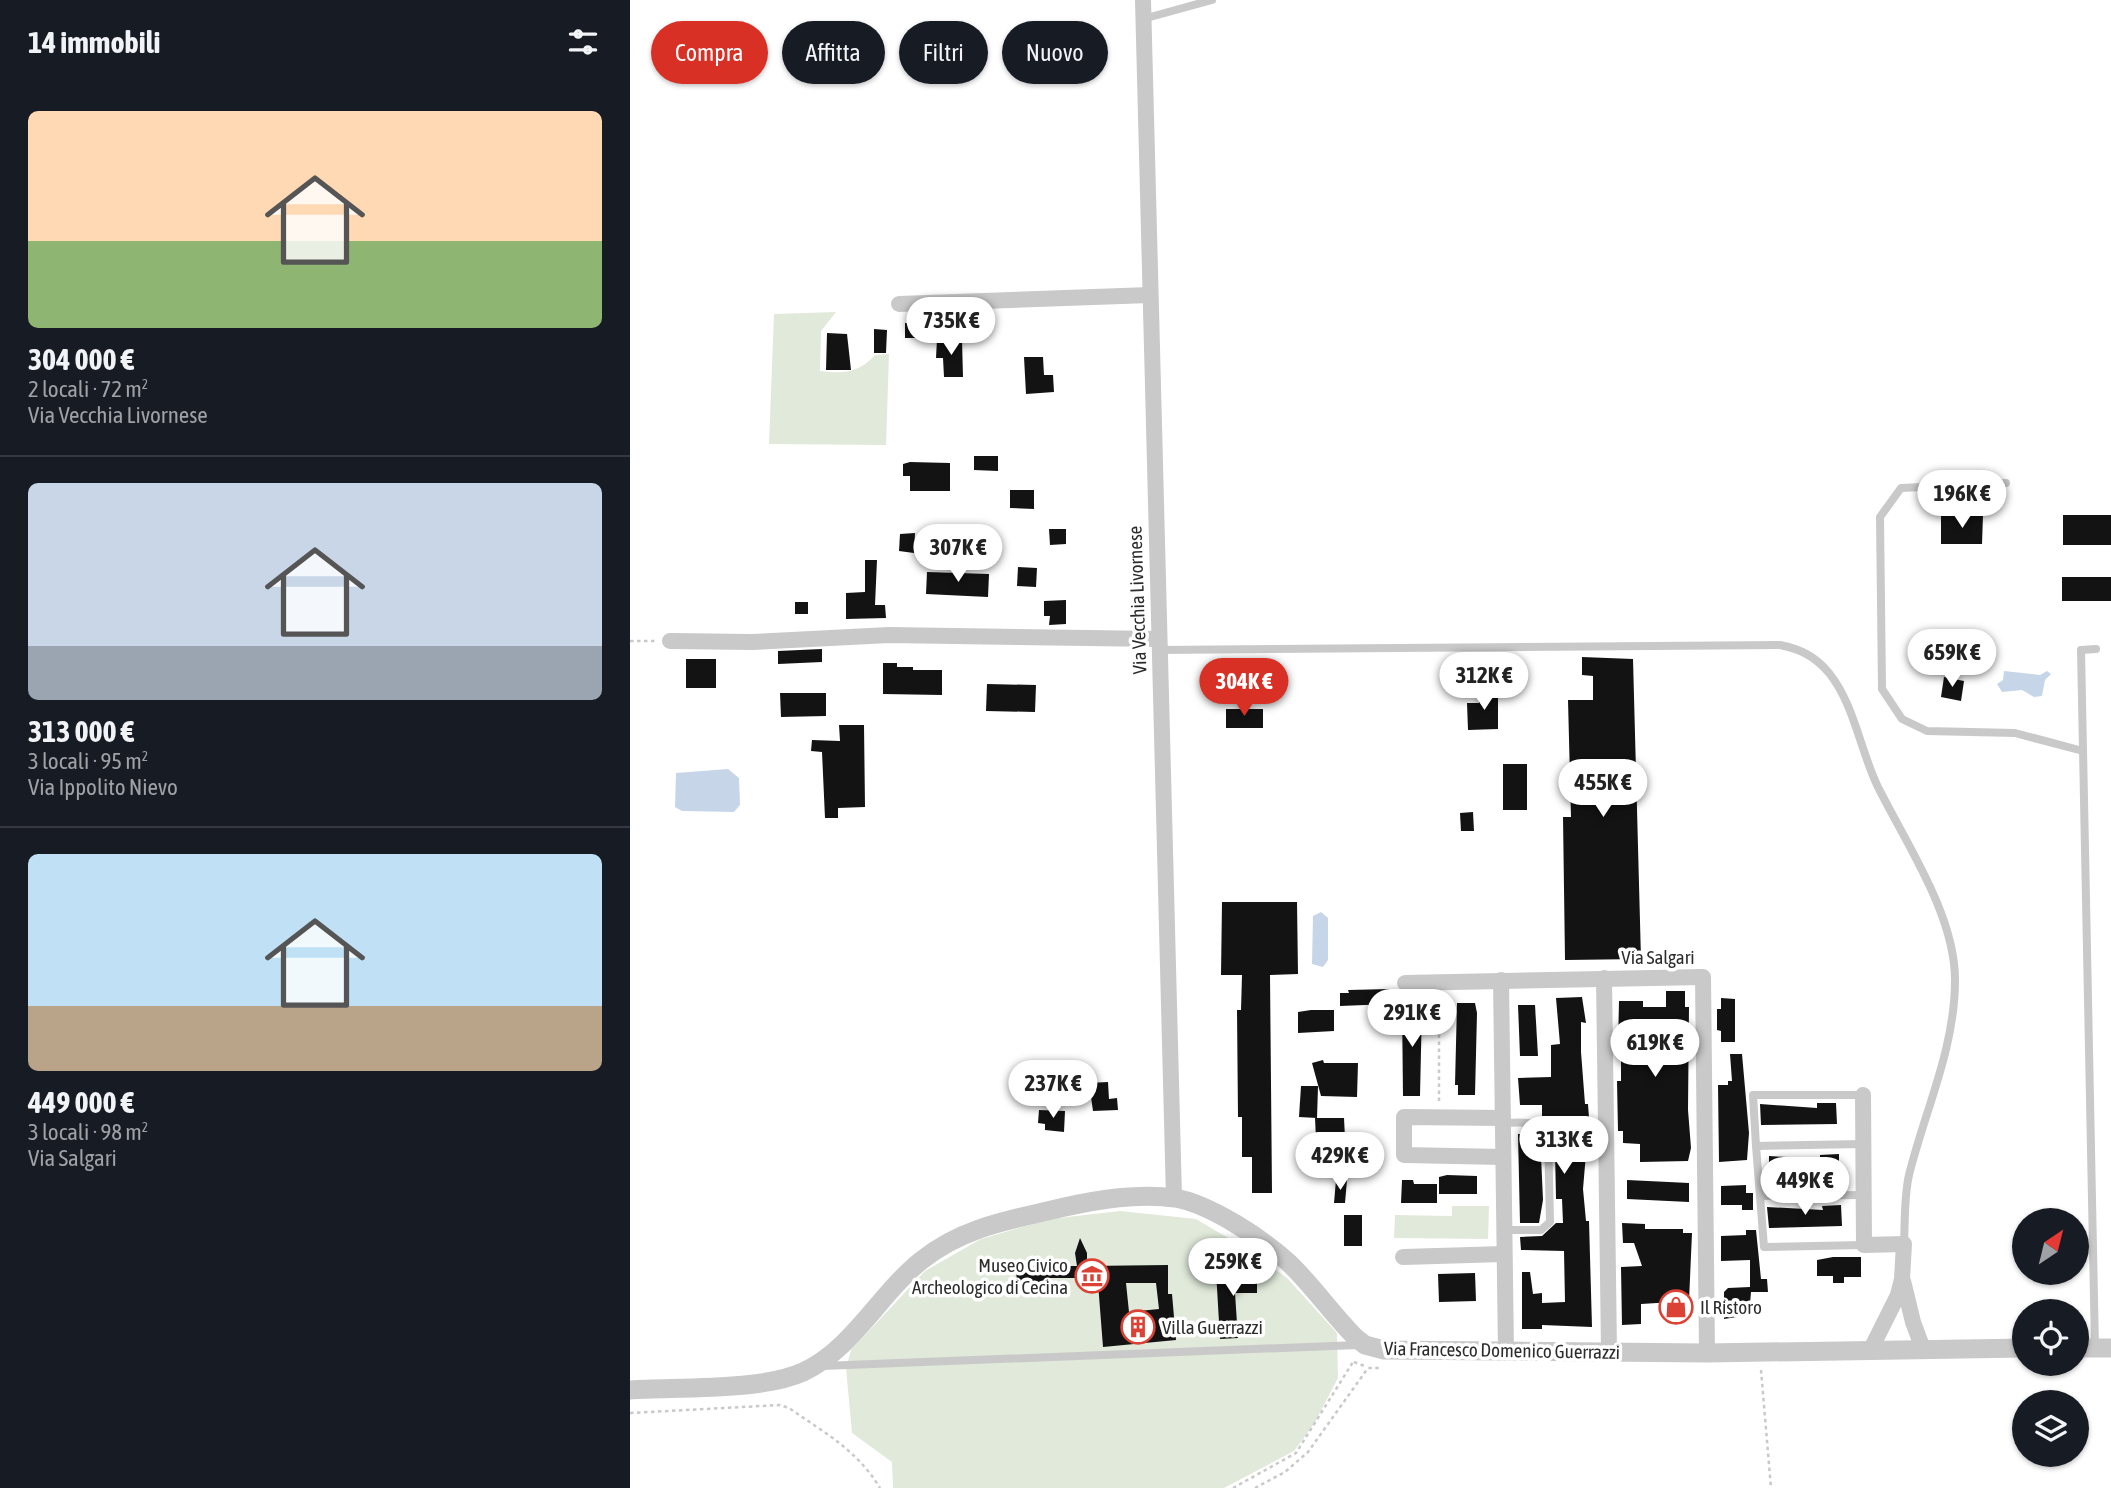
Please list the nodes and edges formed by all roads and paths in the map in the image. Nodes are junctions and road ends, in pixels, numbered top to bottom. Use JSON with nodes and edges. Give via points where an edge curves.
{"nodes":[{"id":1,"x":1143,"y":0,"type":"edge"},
{"id":2,"x":1212,"y":0,"type":"edge"},
{"id":3,"x":1143,"y":19,"type":"junction"},
{"id":4,"x":1150,"y":295,"type":"junction"},
{"id":5,"x":899,"y":304,"type":"dead end"},
{"id":6,"x":2006,"y":483,"type":"dead end"},
{"id":7,"x":670,"y":640,"type":"joint"},
{"id":8,"x":630,"y":641,"type":"edge"},
{"id":9,"x":1160,"y":644,"type":"junction"},
{"id":10,"x":2096,"y":649,"type":"dead end"},
{"id":11,"x":2083,"y":751,"type":"junction"},
{"id":12,"x":1604,"y":978,"type":"junction"},
{"id":13,"x":1501,"y":980,"type":"junction"},
{"id":14,"x":1439,"y":982,"type":"junction"},
{"id":15,"x":1405,"y":983,"type":"dead end"},
{"id":16,"x":1863,"y":1095,"type":"joint"},
{"id":17,"x":1439,"y":1117,"type":"junction"},
{"id":18,"x":1503,"y":1120,"type":"junction"},
{"id":19,"x":1864,"y":1144,"type":"junction"},
{"id":20,"x":1756,"y":1146,"type":"junction"},
{"id":21,"x":1503,"y":1157,"type":"junction"},
{"id":22,"x":1864,"y":1195,"type":"junction"},
{"id":23,"x":1760,"y":1196,"type":"junction"},
{"id":24,"x":1174,"y":1198,"type":"junction"},
{"id":25,"x":1504,"y":1230,"type":"junction"},
{"id":26,"x":1904,"y":1244,"type":"junction"},
{"id":27,"x":1864,"y":1245,"type":"junction"},
{"id":28,"x":1504,"y":1254,"type":"junction"},
{"id":29,"x":1403,"y":1257,"type":"dead end"},
{"id":30,"x":1902,"y":1279,"type":"junction"},
{"id":31,"x":1364,"y":1345,"type":"junction"},
{"id":32,"x":2012,"y":1348,"type":"edge"},
{"id":33,"x":2095,"y":1348,"type":"edge"},
{"id":34,"x":1871,"y":1349,"type":"junction"},
{"id":35,"x":1923,"y":1349,"type":"junction"},
{"id":36,"x":1506,"y":1352,"type":"junction"},
{"id":37,"x":1609,"y":1352,"type":"junction"},
{"id":38,"x":1760,"y":1352,"type":"junction"},
{"id":39,"x":1707,"y":1353,"type":"junction"},
{"id":40,"x":1353,"y":1362,"type":"dead end"},
{"id":41,"x":816,"y":1365,"type":"junction"},
{"id":42,"x":1383,"y":1368,"type":"dead end"},
{"id":43,"x":630,"y":1390,"type":"edge"},
{"id":44,"x":630,"y":1413,"type":"edge"},
{"id":45,"x":880,"y":1488,"type":"edge"},
{"id":46,"x":1233,"y":1488,"type":"edge"},
{"id":47,"x":1255,"y":1488,"type":"edge"},
{"id":48,"x":1771,"y":1488,"type":"edge"}],
"edges":[{"from":1,"to":3,"type":"street","name":"Via Vecchia Livornese"},
{"from":2,"to":3,"type":"lane"},
{"from":3,"to":4,"type":"street","name":"Via Vecchia Livornese"},
{"from":4,"to":5,"type":"street"},
{"from":4,"to":9,"type":"street","name":"Via Vecchia Livornese"},
{"from":6,"to":11,"type":"lane","via":[[1901,488],[1880,517],[1882,689],[1902,719],[1927,731],[2015,733]]},
{"from":7,"to":8,"type":"path"},
{"from":7,"to":9,"type":"street","via":[[752,642],[889,635]]},
{"from":9,"to":24,"type":"street","name":"Via Vecchia Livornese"},
{"from":9,"to":26,"type":"lane","via":[[1780,645],[1802,650],[1814,659],[1837,684],[1877,783],[1914,849],[1949,939],[1955,979],[1939,1083],[1908,1177]]},
{"from":10,"to":11,"type":"lane","via":[[2081,650]]},
{"from":11,"to":33,"type":"lane"},
{"from":12,"to":13,"type":"street","name":"Via Salgari"},
{"from":12,"to":37,"type":"street"},
{"from":12,"to":39,"type":"street","name":"Via Salgari","via":[[1703,977]]},
{"from":13,"to":14,"type":"street","name":"Via Salgari"},
{"from":13,"to":18,"type":"street"},
{"from":14,"to":15,"type":"street","name":"Via Salgari"},
{"from":14,"to":17,"type":"path"},
{"from":16,"to":19,"type":"street"},
{"from":16,"to":20,"type":"lane","via":[[1753,1095]]},
{"from":17,"to":18,"type":"street"},
{"from":17,"to":21,"type":"street","via":[[1404,1117],[1404,1155]]},
{"from":18,"to":21,"type":"street"},
{"from":18,"to":25,"type":"lane","via":[[1533,1124],[1548,1134],[1550,1222],[1541,1230]]},
{"from":19,"to":20,"type":"lane"},
{"from":19,"to":22,"type":"street"},
{"from":20,"to":23,"type":"lane"},
{"from":21,"to":25,"type":"street"},
{"from":22,"to":23,"type":"lane"},
{"from":22,"to":27,"type":"street"},
{"from":23,"to":27,"type":"lane","via":[[1764,1247]]},
{"from":24,"to":31,"type":"street","name":"Via Francesco Domenico Guerrazzi","via":[[1208,1210],[1265,1244],[1288,1262]]},
{"from":24,"to":41,"type":"street","name":"Via Francesco Domenico Guerrazzi","via":[[1062,1207],[962,1234],[913,1267]]},
{"from":25,"to":28,"type":"street"},
{"from":26,"to":27,"type":"street"},
{"from":26,"to":30,"type":"street"},
{"from":28,"to":29,"type":"street"},
{"from":28,"to":36,"type":"street"},
{"from":30,"to":34,"type":"street"},
{"from":30,"to":35,"type":"street"},
{"from":31,"to":36,"type":"street","name":"Via Francesco Domenico Guerrazzi","via":[[1400,1351]]},
{"from":31,"to":41,"type":"lane"},
{"from":32,"to":35,"type":"street","name":"Via Francesco Domenico Guerrazzi"},
{"from":34,"to":35,"type":"street","name":"Via Francesco Domenico Guerrazzi"},
{"from":34,"to":38,"type":"street","name":"Via Francesco Domenico Guerrazzi"},
{"from":36,"to":37,"type":"street","name":"Via Francesco Domenico Guerrazzi"},
{"from":37,"to":39,"type":"street","name":"Via Francesco Domenico Guerrazzi"},
{"from":38,"to":39,"type":"street","name":"Via Francesco Domenico Guerrazzi"},
{"from":38,"to":48,"type":"path"},
{"from":40,"to":46,"type":"path","via":[[1296,1453]]},
{"from":41,"to":43,"type":"street","name":"Via Francesco Domenico Guerrazzi","via":[[795,1375],[751,1383]]},
{"from":42,"to":47,"type":"path","via":[[1368,1368],[1298,1463]]},
{"from":44,"to":45,"type":"path","via":[[779,1405],[857,1456]]}]}
